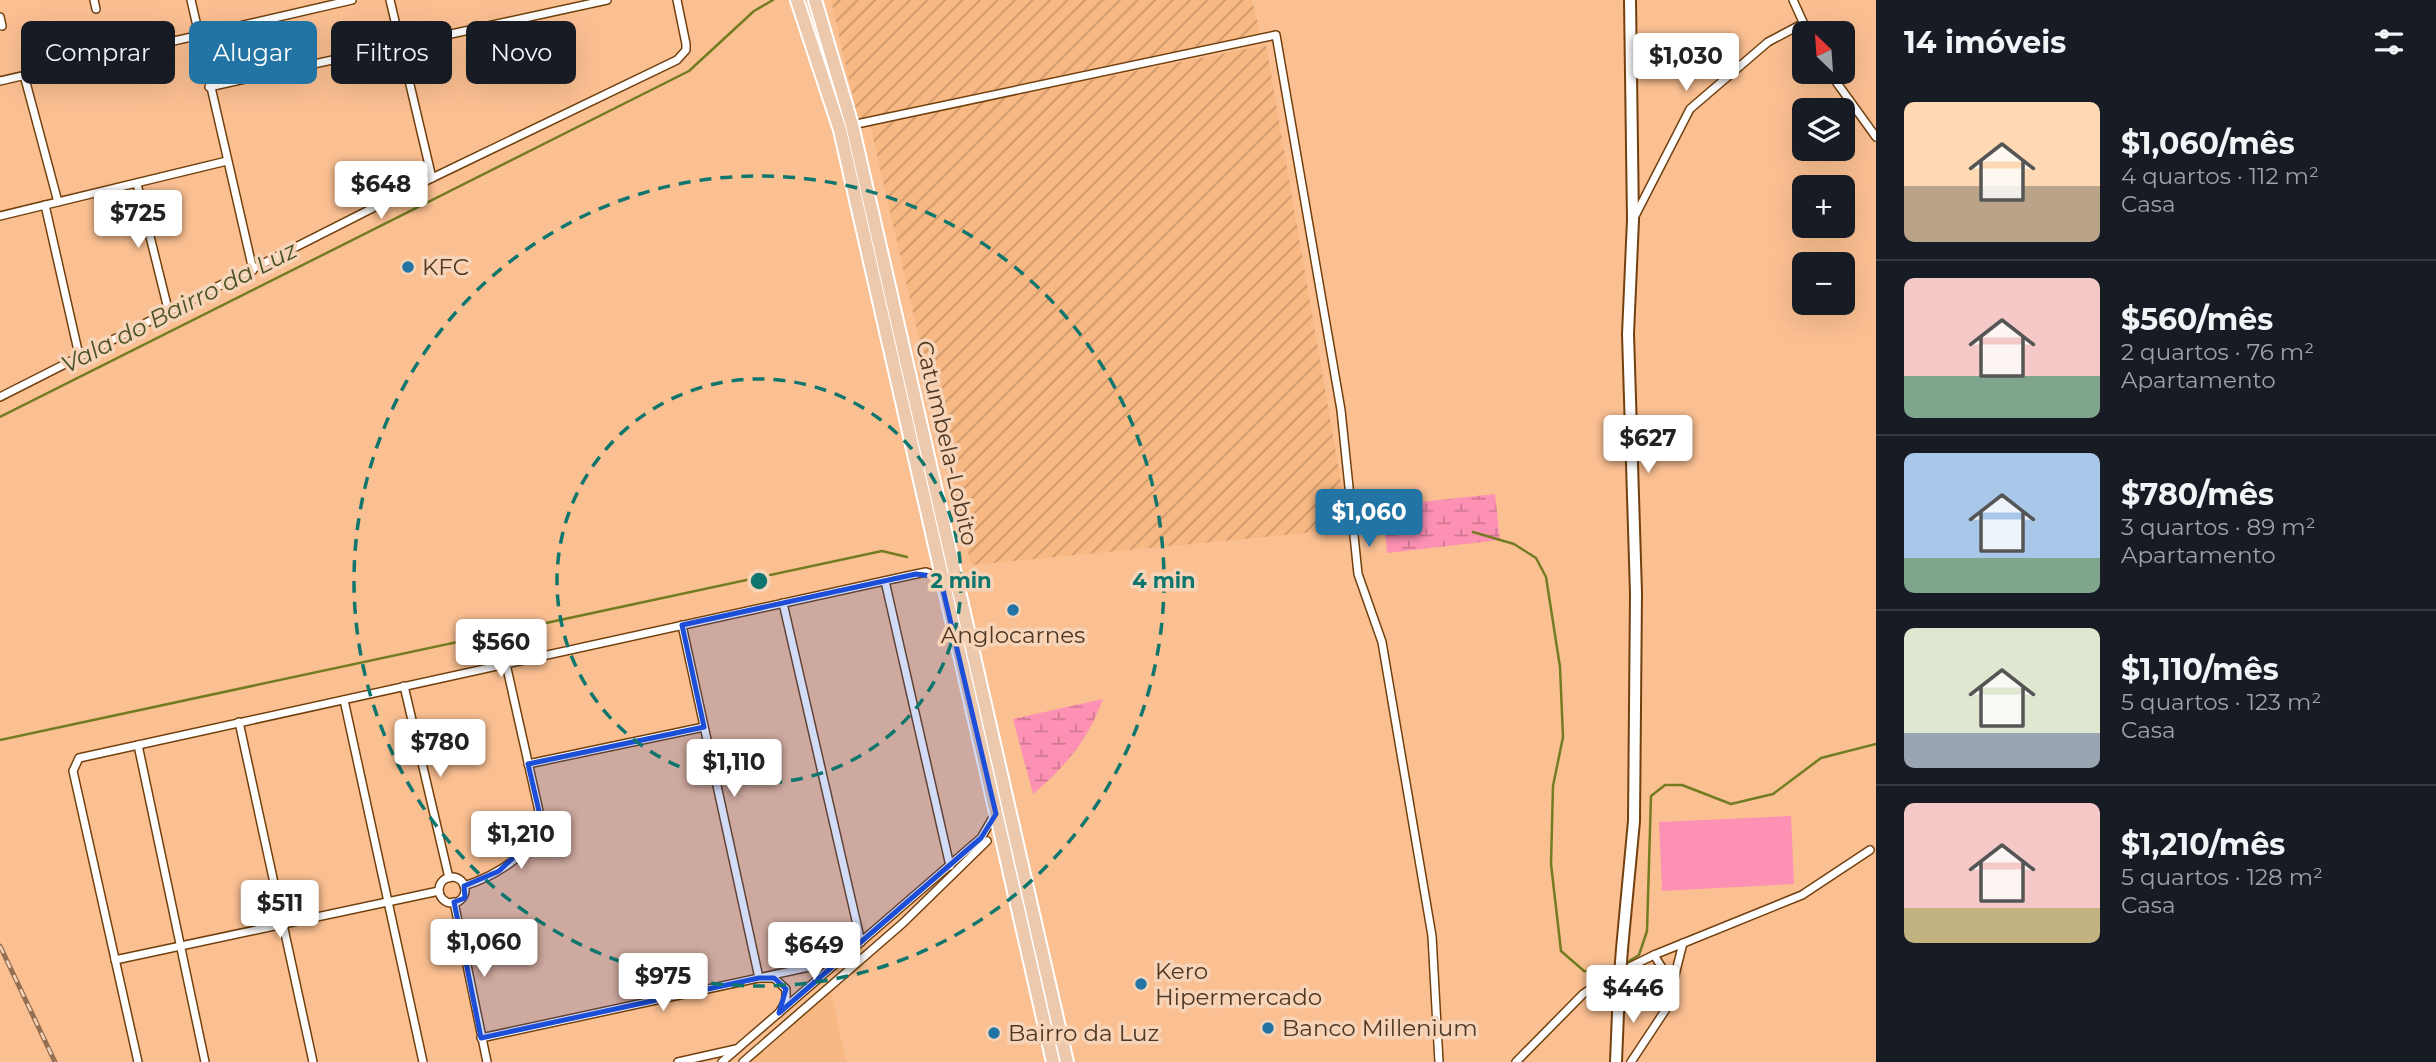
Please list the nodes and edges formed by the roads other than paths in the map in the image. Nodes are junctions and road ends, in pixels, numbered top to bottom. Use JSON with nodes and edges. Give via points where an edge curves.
{"nodes":[{"id":1,"x":94,"y":0,"type":"edge"},
{"id":2,"x":191,"y":0,"type":"edge"},
{"id":3,"x":352,"y":0,"type":"edge"},
{"id":4,"x":390,"y":0,"type":"edge"},
{"id":5,"x":607,"y":0,"type":"edge"},
{"id":6,"x":677,"y":0,"type":"edge"},
{"id":7,"x":816,"y":0,"type":"edge"},
{"id":8,"x":1630,"y":0,"type":"edge"},
{"id":9,"x":1793,"y":0,"type":"edge"},
{"id":10,"x":798,"y":1,"type":"edge"},
{"id":11,"x":96,"y":9,"type":"dead end"},
{"id":12,"x":0,"y":17,"type":"edge"},
{"id":13,"x":195,"y":21,"type":"edge"},
{"id":14,"x":265,"y":21,"type":"edge"},
{"id":15,"x":395,"y":21,"type":"edge"},
{"id":16,"x":1801,"y":21,"type":"edge"},
{"id":17,"x":2,"y":26,"type":"dead end"},
{"id":18,"x":1792,"y":29,"type":"edge"},
{"id":19,"x":452,"y":35,"type":"edge"},
{"id":20,"x":331,"y":62,"type":"edge"},
{"id":21,"x":21,"y":76,"type":"edge"},
{"id":22,"x":0,"y":81,"type":"edge"},
{"id":23,"x":26,"y":84,"type":"edge"},
{"id":24,"x":208,"y":84,"type":"edge"},
{"id":25,"x":410,"y":84,"type":"edge"},
{"id":26,"x":1838,"y":84,"type":"edge"},
{"id":27,"x":209,"y":87,"type":"junction"},
{"id":28,"x":852,"y":125,"type":"junction"},
{"id":29,"x":1876,"y":137,"type":"edge"},
{"id":30,"x":227,"y":162,"type":"junction"},
{"id":31,"x":432,"y":178,"type":"junction"},
{"id":32,"x":137,"y":184,"type":"junction"},
{"id":33,"x":58,"y":202,"type":"junction"},
{"id":34,"x":45,"y":205,"type":"junction"},
{"id":35,"x":0,"y":216,"type":"edge"},
{"id":36,"x":1633,"y":220,"type":"junction"},
{"id":37,"x":253,"y":270,"type":"junction"},
{"id":38,"x":168,"y":309,"type":"junction"},
{"id":39,"x":79,"y":355,"type":"junction"},
{"id":40,"x":0,"y":397,"type":"edge"},
{"id":41,"x":936,"y":557,"type":"junction"},
{"id":42,"x":916,"y":574,"type":"junction"},
{"id":43,"x":940,"y":577,"type":"junction"},
{"id":44,"x":885,"y":581,"type":"junction"},
{"id":45,"x":783,"y":603,"type":"junction"},
{"id":46,"x":682,"y":625,"type":"junction"},
{"id":47,"x":506,"y":664,"type":"junction"},
{"id":48,"x":404,"y":686,"type":"junction"},
{"id":49,"x":344,"y":700,"type":"junction"},
{"id":50,"x":239,"y":722,"type":"junction"},
{"id":51,"x":704,"y":727,"type":"junction"},
{"id":52,"x":138,"y":745,"type":"junction"},
{"id":53,"x":528,"y":764,"type":"junction"},
{"id":54,"x":996,"y":814,"type":"junction"},
{"id":55,"x":987,"y":841,"type":"junction"},
{"id":56,"x":1004,"y":841,"type":"junction"},
{"id":57,"x":975,"y":843,"type":"junction"},
{"id":58,"x":1870,"y":850,"type":"dead end"},
{"id":59,"x":950,"y":866,"type":"junction"},
{"id":60,"x":449,"y":878,"type":"junction"},
{"id":61,"x":464,"y":886,"type":"junction"},
{"id":62,"x":439,"y":891,"type":"junction"},
{"id":63,"x":454,"y":902,"type":"junction"},
{"id":64,"x":389,"y":904,"type":"junction"},
{"id":65,"x":283,"y":925,"type":"junction"},
{"id":66,"x":861,"y":942,"type":"junction"},
{"id":67,"x":1683,"y":943,"type":"junction"},
{"id":68,"x":179,"y":947,"type":"junction"},
{"id":69,"x":1654,"y":956,"type":"junction"},
{"id":70,"x":115,"y":960,"type":"junction"},
{"id":71,"x":839,"y":961,"type":"junction"},
{"id":72,"x":759,"y":978,"type":"junction"},
{"id":73,"x":1672,"y":984,"type":"junction"},
{"id":74,"x":779,"y":1013,"type":"junction"},
{"id":75,"x":481,"y":1038,"type":"junction"},
{"id":76,"x":737,"y":1049,"type":"junction"},
{"id":77,"x":138,"y":1062,"type":"edge"},
{"id":78,"x":205,"y":1062,"type":"edge"},
{"id":79,"x":313,"y":1062,"type":"edge"},
{"id":80,"x":423,"y":1062,"type":"edge"},
{"id":81,"x":487,"y":1062,"type":"edge"},
{"id":82,"x":678,"y":1062,"type":"edge"},
{"id":83,"x":722,"y":1062,"type":"edge"},
{"id":84,"x":743,"y":1062,"type":"edge"},
{"id":85,"x":1053,"y":1062,"type":"edge"},
{"id":86,"x":1067,"y":1062,"type":"edge"},
{"id":87,"x":1439,"y":1062,"type":"edge"},
{"id":88,"x":1516,"y":1062,"type":"edge"},
{"id":89,"x":1616,"y":1062,"type":"edge"},
{"id":90,"x":1631,"y":1062,"type":"edge"}],
"edges":[{"from":1,"to":11,"type":"street"},
{"from":2,"to":13,"type":"street"},
{"from":3,"to":14,"type":"street"},
{"from":4,"to":15,"type":"street"},
{"from":5,"to":19,"type":"street"},
{"from":6,"to":31,"type":"street","via":[[686,44],[680,58]]},
{"from":7,"to":28,"type":"main road","name":"Catumbela-Lobito"},
{"from":8,"to":36,"type":"street"},
{"from":9,"to":16,"type":"street"},
{"from":10,"to":41,"type":"main road","name":"Catumbela-Lobito","via":[[840,130]]},
{"from":12,"to":17,"type":"street"},
{"from":18,"to":36,"type":"street","via":[[1768,42],[1690,109]]},
{"from":20,"to":27,"type":"street"},
{"from":21,"to":22,"type":"street"},
{"from":23,"to":33,"type":"street"},
{"from":24,"to":27,"type":"street"},
{"from":25,"to":31,"type":"street"},
{"from":26,"to":29,"type":"street"},
{"from":27,"to":30,"type":"street"},
{"from":28,"to":86,"type":"main road","name":"Catumbela-Lobito"},
{"from":28,"to":87,"type":"street","via":[[1276,35],[1340,410],[1358,574],[1382,642],[1427,909]]},
{"from":30,"to":32,"type":"street"},
{"from":30,"to":37,"type":"street"},
{"from":31,"to":37,"type":"street"},
{"from":32,"to":33,"type":"street"},
{"from":32,"to":38,"type":"street"},
{"from":33,"to":34,"type":"street"},
{"from":34,"to":35,"type":"street"},
{"from":34,"to":39,"type":"street"},
{"from":36,"to":89,"type":"street","bridge":true,"via":[[1628,334],[1636,593],[1634,821]]},
{"from":37,"to":38,"type":"street"},
{"from":38,"to":39,"type":"street"},
{"from":39,"to":40,"type":"street"},
{"from":41,"to":42,"type":"street"},
{"from":41,"to":43,"type":"main road","name":"Catumbela-Lobito"},
{"from":42,"to":43,"type":"street"},
{"from":42,"to":44,"type":"street"},
{"from":43,"to":54,"type":"main road","name":"Catumbela-Lobito"},
{"from":44,"to":45,"type":"street"},
{"from":44,"to":59,"type":"street"},
{"from":45,"to":46,"type":"street"},
{"from":45,"to":66,"type":"street"},
{"from":46,"to":47,"type":"street"},
{"from":46,"to":51,"type":"street"},
{"from":47,"to":48,"type":"street"},
{"from":47,"to":53,"type":"street"},
{"from":48,"to":49,"type":"street"},
{"from":48,"to":60,"type":"street"},
{"from":49,"to":50,"type":"street"},
{"from":49,"to":64,"type":"street"},
{"from":50,"to":52,"type":"street"},
{"from":50,"to":65,"type":"street"},
{"from":51,"to":53,"type":"street"},
{"from":51,"to":72,"type":"street"},
{"from":52,"to":68,"type":"street"},
{"from":52,"to":70,"type":"street","via":[[79,758],[73,771]]},
{"from":53,"to":61,"type":"street","via":[[541,820],[538,834],[499,871]]},
{"from":54,"to":56,"type":"main road","name":"Catumbela-Lobito"},
{"from":54,"to":57,"type":"street"},
{"from":55,"to":56,"type":"street"},
{"from":55,"to":57,"type":"street"},
{"from":55,"to":84,"type":"street","via":[[903,923]]},
{"from":56,"to":85,"type":"main road","name":"Catumbela-Lobito"},
{"from":57,"to":59,"type":"street"},
{"from":58,"to":67,"type":"street","via":[[1802,895]]},
{"from":59,"to":66,"type":"street"},
{"from":60,"to":61,"type":"street"},
{"from":60,"to":62,"type":"street","via":[[442,881]]},
{"from":61,"to":63,"type":"street","via":[[464,894]]},
{"from":62,"to":63,"type":"street","via":[[446,901]]},
{"from":62,"to":64,"type":"street"},
{"from":63,"to":75,"type":"street"},
{"from":64,"to":65,"type":"street"},
{"from":64,"to":80,"type":"street"},
{"from":65,"to":68,"type":"street"},
{"from":65,"to":79,"type":"street"},
{"from":66,"to":71,"type":"street"},
{"from":67,"to":69,"type":"street"},
{"from":67,"to":73,"type":"street"},
{"from":68,"to":70,"type":"street"},
{"from":68,"to":78,"type":"street"},
{"from":69,"to":73,"type":"street"},
{"from":69,"to":88,"type":"street","via":[[1583,994]]},
{"from":70,"to":77,"type":"street"},
{"from":71,"to":72,"type":"street"},
{"from":71,"to":74,"type":"street"},
{"from":72,"to":74,"type":"street","via":[[774,978],[786,989]]},
{"from":72,"to":75,"type":"street"},
{"from":73,"to":90,"type":"street","via":[[1670,1003]]},
{"from":74,"to":76,"type":"street"},
{"from":75,"to":81,"type":"street"},
{"from":76,"to":82,"type":"street"},
{"from":76,"to":83,"type":"street"}]}
